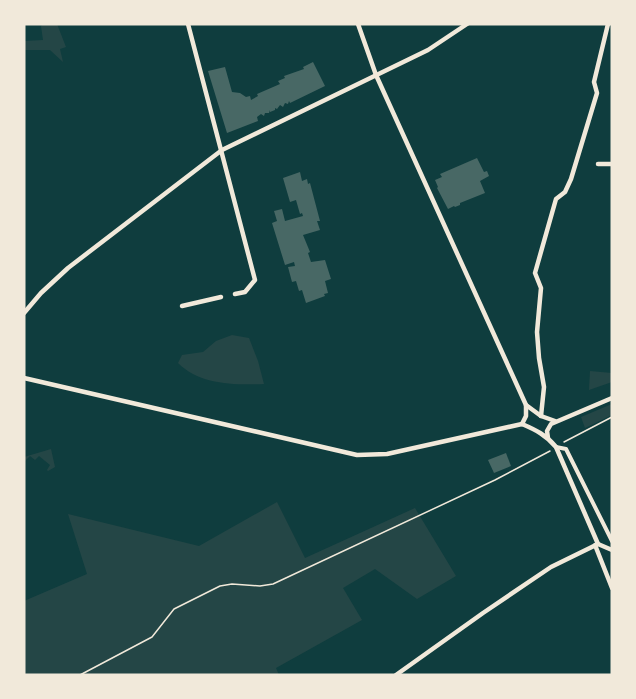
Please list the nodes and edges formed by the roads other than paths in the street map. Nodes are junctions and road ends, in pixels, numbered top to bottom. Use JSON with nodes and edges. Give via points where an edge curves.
{"nodes":[{"id":1,"x":188,"y":24,"type":"edge"},
{"id":2,"x":358,"y":24,"type":"edge"},
{"id":3,"x":466,"y":24,"type":"edge"},
{"id":4,"x":608,"y":24,"type":"edge"},
{"id":5,"x":376,"y":75,"type":"junction"},
{"id":6,"x":222,"y":150,"type":"junction"},
{"id":7,"x":597,"y":164,"type":"dead end"},
{"id":8,"x":612,"y":164,"type":"edge"},
{"id":9,"x":235,"y":294,"type":"dead end"},
{"id":10,"x":221,"y":297,"type":"dead end"},
{"id":11,"x":182,"y":306,"type":"dead end"},
{"id":12,"x":24,"y":314,"type":"edge"},
{"id":13,"x":24,"y":378,"type":"edge"},
{"id":14,"x":612,"y":398,"type":"edge"},
{"id":15,"x":526,"y":405,"type":"junction"},
{"id":16,"x":541,"y":416,"type":"junction"},
{"id":17,"x":556,"y":421,"type":"junction"},
{"id":18,"x":522,"y":424,"type":"junction"},
{"id":19,"x":548,"y":438,"type":"junction"},
{"id":20,"x":555,"y":447,"type":"junction"},
{"id":21,"x":612,"y":541,"type":"edge"},
{"id":22,"x":596,"y":545,"type":"junction"},
{"id":23,"x":611,"y":550,"type":"edge"},
{"id":24,"x":612,"y":588,"type":"edge"},
{"id":25,"x":396,"y":675,"type":"edge"}],
"edges":[{"from":1,"to":6,"type":"street"},
{"from":2,"to":5,"type":"street"},
{"from":3,"to":5,"type":"street","via":[[428,50]]},
{"from":4,"to":16,"type":"street","via":[[594,82],[597,93],[565,192],[556,199],[535,273],[541,288],[537,332],[543,387]]},
{"from":5,"to":6,"type":"street"},
{"from":5,"to":15,"type":"street"},
{"from":6,"to":9,"type":"street","via":[[255,280],[245,292]]},
{"from":6,"to":12,"type":"street","via":[[68,268]]},
{"from":7,"to":8,"type":"street"},
{"from":10,"to":11,"type":"street"},
{"from":13,"to":18,"type":"street","via":[[357,454],[387,454]]},
{"from":14,"to":17,"type":"street"},
{"from":15,"to":16,"type":"street"},
{"from":15,"to":18,"type":"street"},
{"from":16,"to":17,"type":"street"},
{"from":17,"to":19,"type":"street","via":[[548,428]]},
{"from":18,"to":19,"type":"street"},
{"from":19,"to":20,"type":"street"},
{"from":20,"to":21,"type":"street","via":[[566,449]]},
{"from":20,"to":22,"type":"street"},
{"from":22,"to":23,"type":"street"},
{"from":22,"to":24,"type":"street"},
{"from":22,"to":25,"type":"street","via":[[551,567]]}]}
